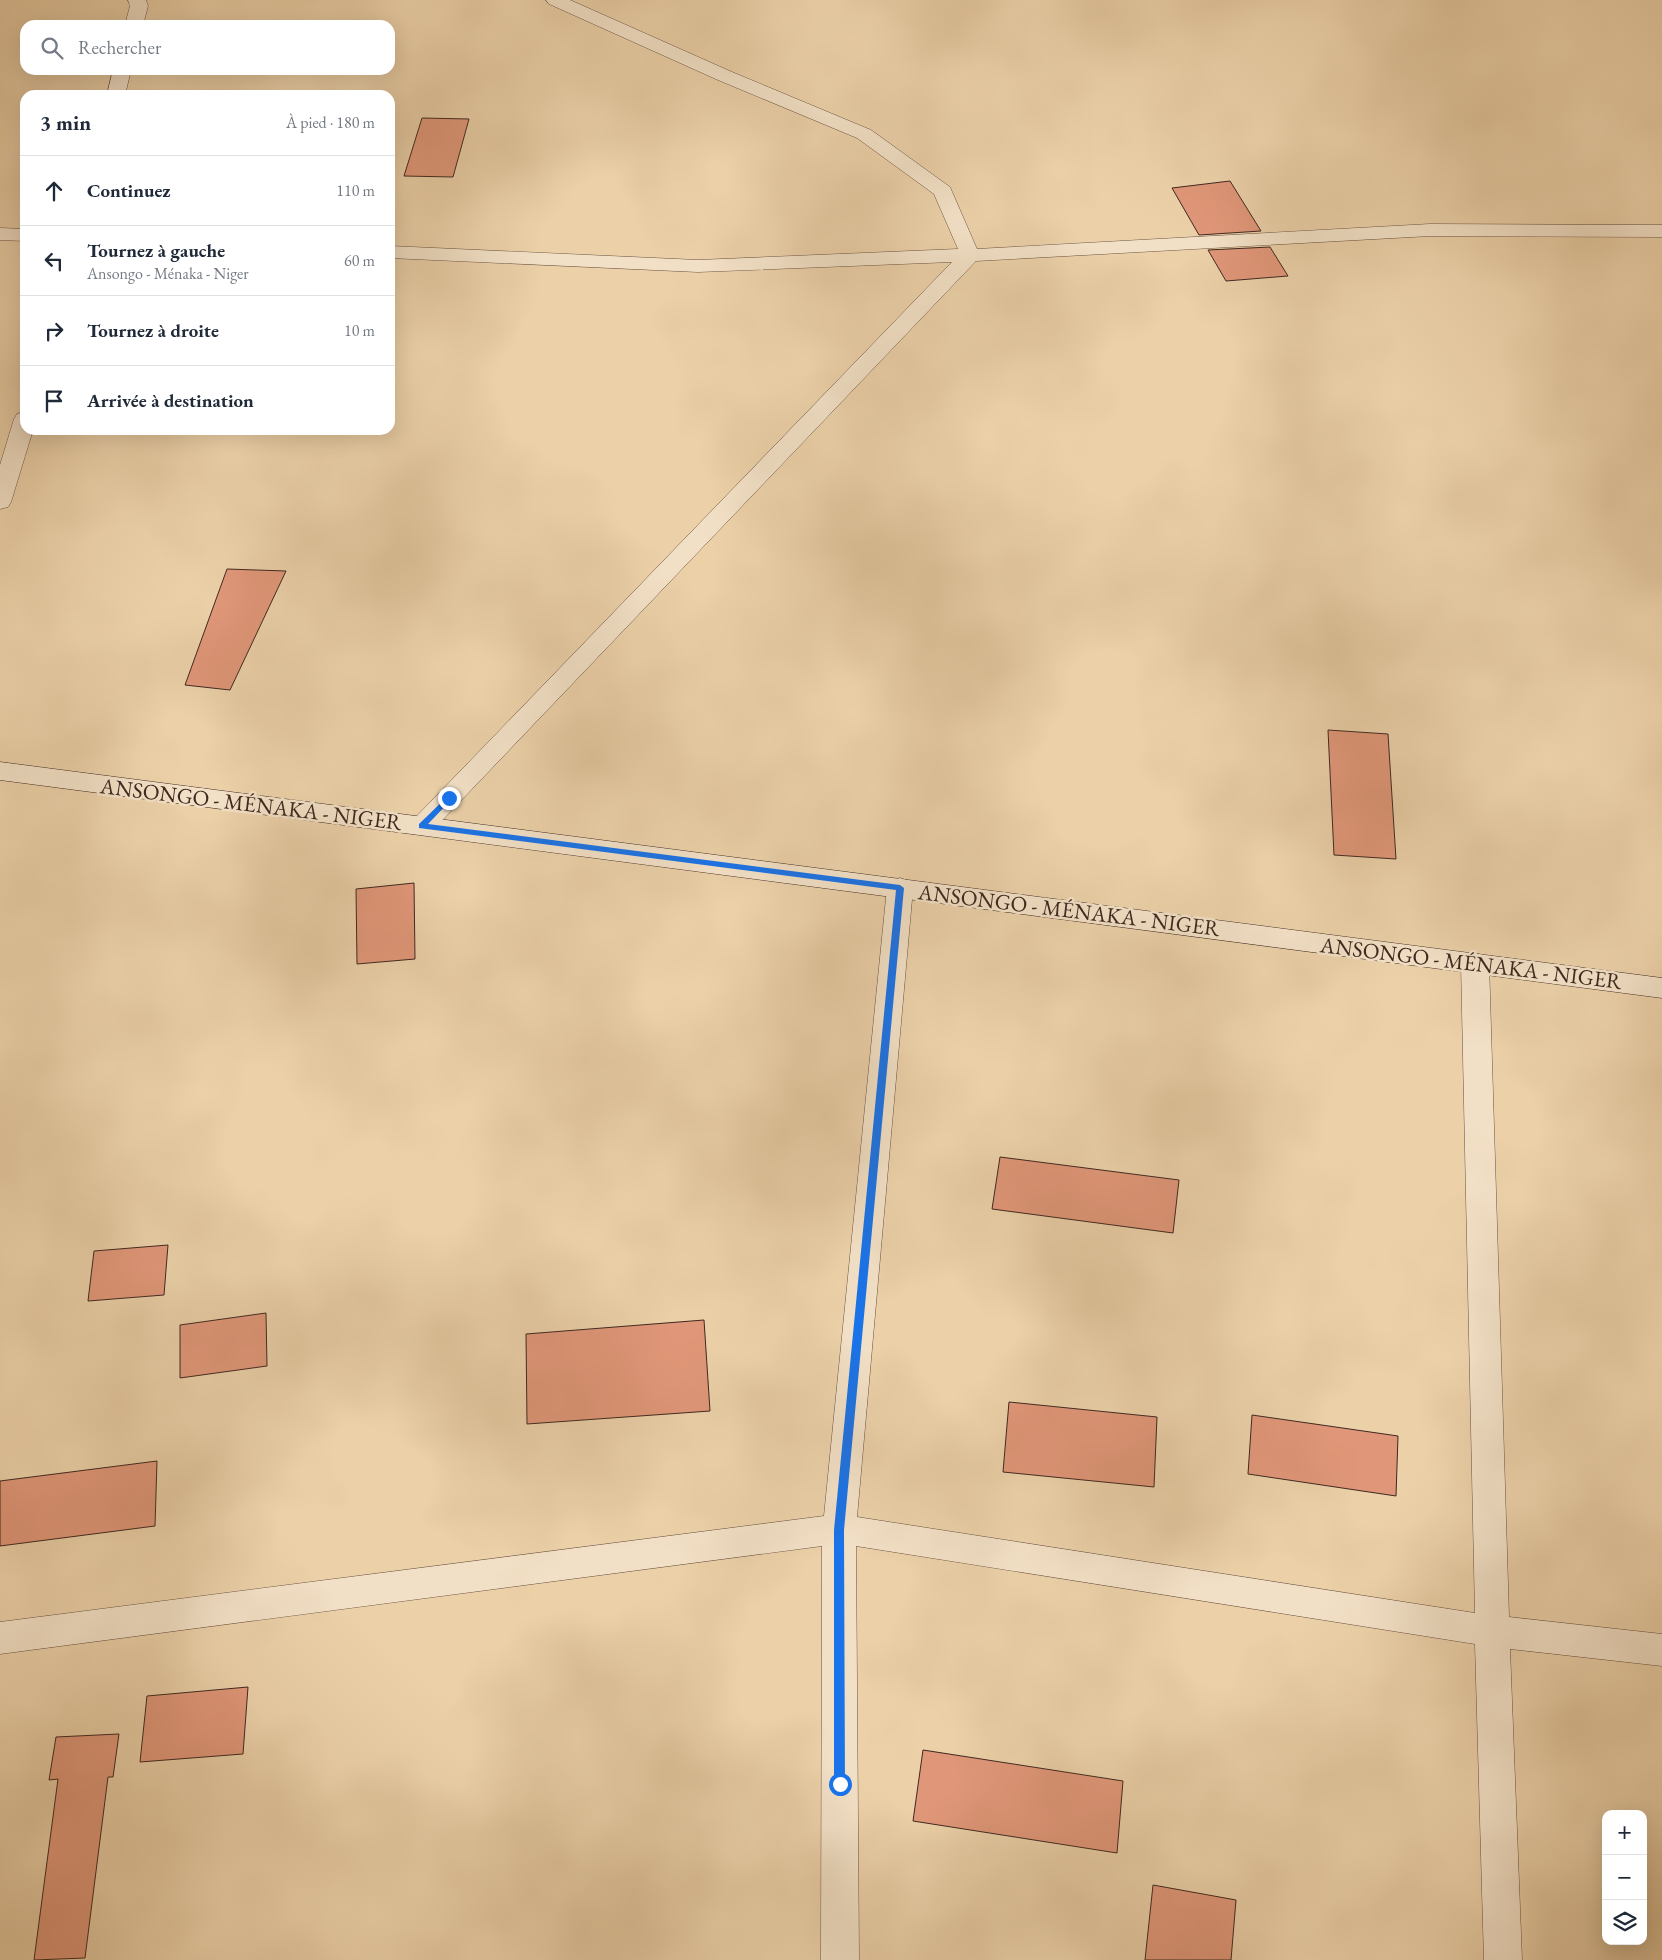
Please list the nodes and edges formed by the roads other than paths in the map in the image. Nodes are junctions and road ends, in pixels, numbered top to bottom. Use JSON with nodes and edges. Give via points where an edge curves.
{"nodes":[{"id":1,"x":137,"y":0,"type":"edge"},
{"id":2,"x":555,"y":0,"type":"edge"},
{"id":3,"x":135,"y":20,"type":"edge"},
{"id":4,"x":121,"y":75,"type":"edge"},
{"id":5,"x":117,"y":90,"type":"edge"},
{"id":6,"x":1662,"y":231,"type":"edge"},
{"id":7,"x":0,"y":234,"type":"edge"},
{"id":8,"x":20,"y":235,"type":"edge"},
{"id":9,"x":395,"y":252,"type":"edge"},
{"id":10,"x":970,"y":255,"type":"junction"},
{"id":11,"x":20,"y":435,"type":"edge"},
{"id":12,"x":0,"y":502,"type":"edge"},
{"id":13,"x":0,"y":771,"type":"edge"},
{"id":14,"x":422,"y":826,"type":"junction"},
{"id":15,"x":900,"y":888,"type":"junction"},
{"id":16,"x":1474,"y":963,"type":"junction"},
{"id":17,"x":1662,"y":988,"type":"edge"},
{"id":18,"x":839,"y":1530,"type":"junction"},
{"id":19,"x":1492,"y":1631,"type":"junction"},
{"id":20,"x":0,"y":1638,"type":"edge"},
{"id":21,"x":1662,"y":1650,"type":"edge"},
{"id":22,"x":840,"y":1960,"type":"edge"},
{"id":23,"x":1503,"y":1960,"type":"edge"}],
"edges":[{"from":1,"to":3,"type":"street"},
{"from":2,"to":10,"type":"street","via":[[864,134],[943,191]]},
{"from":4,"to":5,"type":"street"},
{"from":6,"to":10,"type":"street","via":[[1430,230]]},
{"from":7,"to":8,"type":"street"},
{"from":9,"to":10,"type":"street","via":[[698,266]]},
{"from":10,"to":14,"type":"street"},
{"from":11,"to":12,"type":"street"},
{"from":13,"to":14,"type":"street","name":"ANSONGO - MÉNAKA - NIGER"},
{"from":14,"to":15,"type":"street","name":"ANSONGO - MÉNAKA - NIGER"},
{"from":15,"to":16,"type":"street","name":"ANSONGO - MÉNAKA - NIGER"},
{"from":15,"to":18,"type":"street"},
{"from":16,"to":17,"type":"street","name":"ANSONGO - MÉNAKA - NIGER"},
{"from":16,"to":19,"type":"street"},
{"from":18,"to":19,"type":"street"},
{"from":18,"to":20,"type":"street"},
{"from":18,"to":22,"type":"street"},
{"from":19,"to":21,"type":"street"},
{"from":19,"to":23,"type":"street"}]}
